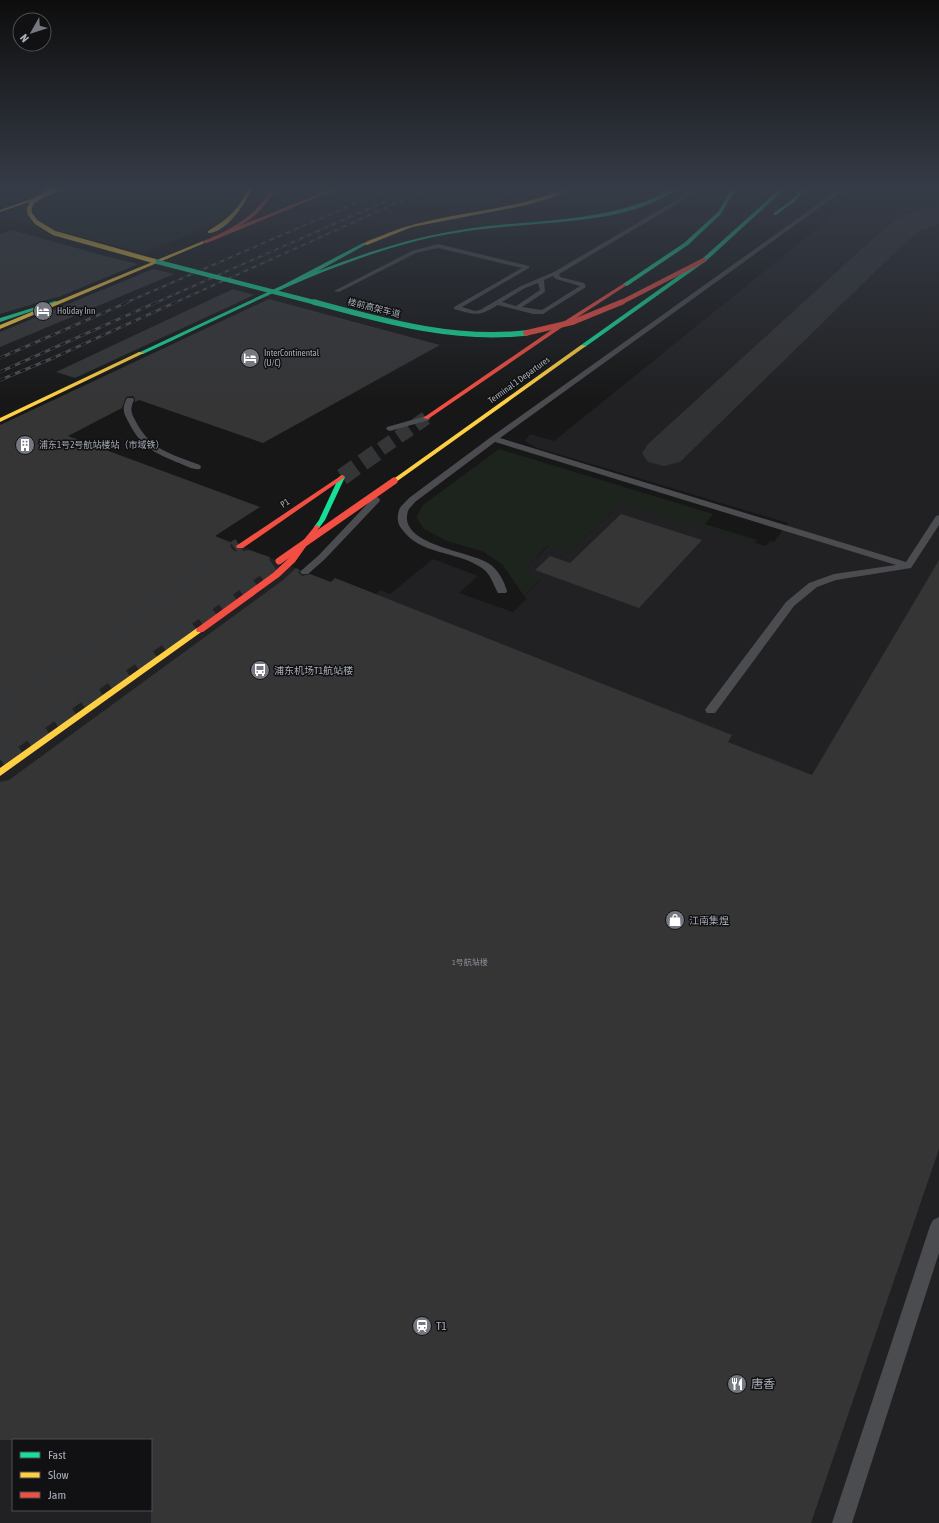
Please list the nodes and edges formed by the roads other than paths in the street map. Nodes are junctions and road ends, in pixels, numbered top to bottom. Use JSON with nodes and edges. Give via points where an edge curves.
{"nodes":[{"id":1,"x":144,"y":258,"type":"edge"},
{"id":2,"x":159,"y":258,"type":"edge"},
{"id":3,"x":168,"y":258,"type":"edge"},
{"id":4,"x":337,"y":258,"type":"edge"},
{"id":5,"x":361,"y":258,"type":"edge"},
{"id":6,"x":402,"y":258,"type":"edge"},
{"id":7,"x":489,"y":258,"type":"edge"},
{"id":8,"x":581,"y":258,"type":"edge"},
{"id":9,"x":665,"y":258,"type":"edge"},
{"id":10,"x":707,"y":258,"type":"edge"},
{"id":11,"x":747,"y":258,"type":"edge"},
{"id":12,"x":704,"y":260,"type":"junction"},
{"id":13,"x":556,"y":273,"type":"junction"},
{"id":14,"x":116,"y":280,"type":"junction"},
{"id":15,"x":276,"y":280,"type":"dead end"},
{"id":16,"x":297,"y":280,"type":"junction"},
{"id":17,"x":541,"y":280,"type":"junction"},
{"id":18,"x":306,"y":288,"type":"dead end"},
{"id":19,"x":333,"y":292,"type":"joint"},
{"id":20,"x":76,"y":296,"type":"junction"},
{"id":21,"x":344,"y":298,"type":"dead end"},
{"id":22,"x":497,"y":303,"type":"junction"},
{"id":23,"x":517,"y":308,"type":"junction"},
{"id":24,"x":427,"y":319,"type":"dead end"},
{"id":25,"x":0,"y":320,"type":"edge"},
{"id":26,"x":562,"y":325,"type":"junction"},
{"id":27,"x":0,"y":327,"type":"edge"},
{"id":28,"x":510,"y":335,"type":"junction"},
{"id":29,"x":513,"y":344,"type":"dead end"},
{"id":30,"x":503,"y":353,"type":"dead end"},
{"id":31,"x":481,"y":380,"type":"junction"},
{"id":32,"x":130,"y":400,"type":"dead end"},
{"id":33,"x":426,"y":418,"type":"joint"},
{"id":34,"x":0,"y":420,"type":"edge"},
{"id":35,"x":390,"y":429,"type":"dead end"},
{"id":36,"x":494,"y":439,"type":"junction"},
{"id":37,"x":196,"y":467,"type":"dead end"},
{"id":38,"x":394,"y":481,"type":"junction"},
{"id":39,"x":939,"y":518,"type":"edge"},
{"id":40,"x":240,"y":546,"type":"tunnel mouth"},
{"id":41,"x":279,"y":561,"type":"tunnel mouth"},
{"id":42,"x":908,"y":566,"type":"junction"},
{"id":43,"x":305,"y":572,"type":"dead end"},
{"id":44,"x":502,"y":591,"type":"dead end"},
{"id":45,"x":711,"y":710,"type":"dead end"},
{"id":46,"x":0,"y":774,"type":"edge"},
{"id":47,"x":939,"y":1226,"type":"edge"},
{"id":48,"x":842,"y":1523,"type":"edge"}],
"edges":[{"from":1,"to":28,"type":"main road","name":"楼前高架车道","bridge":true,"via":[[376,320],[438,332]]},
{"from":2,"to":14,"type":"main road"},
{"from":3,"to":14,"type":"main road"},
{"from":4,"to":16,"type":"main road"},
{"from":5,"to":16,"type":"main road"},
{"from":6,"to":19,"type":"lane"},
{"from":7,"to":22,"type":"lane","via":[[527,267],[456,308],[475,313]]},
{"from":8,"to":13,"type":"lane"},
{"from":9,"to":26,"type":"main road"},
{"from":10,"to":12,"type":"main road"},
{"from":11,"to":36,"type":"lane"},
{"from":12,"to":28,"type":"main road","name":"楼前高架车道","bridge":true,"via":[[592,316],[546,330]]},
{"from":12,"to":38,"type":"main road","name":"Terminal 1 Departures","bridge":true},
{"from":13,"to":17,"type":"lane"},
{"from":13,"to":23,"type":"lane","via":[[558,278],[582,284],[583,287],[546,311]]},
{"from":14,"to":20,"type":"main road"},
{"from":15,"to":18,"type":"main road"},
{"from":16,"to":34,"type":"main road"},
{"from":17,"to":22,"type":"lane","via":[[523,287]]},
{"from":17,"to":23,"type":"lane","via":[[543,291]]},
{"from":19,"to":21,"type":"main road","name":"楼前高架车道"},
{"from":20,"to":25,"type":"main road"},
{"from":20,"to":27,"type":"main road"},
{"from":22,"to":23,"type":"lane"},
{"from":24,"to":28,"type":"main road","name":"楼前高架车道","bridge":true,"via":[[466,329]]},
{"from":26,"to":29,"type":"main road","via":[[578,302],[554,315]]},
{"from":26,"to":31,"type":"main road"},
{"from":30,"to":31,"type":"main road"},
{"from":31,"to":33,"type":"main road"},
{"from":32,"to":37,"type":"lane","via":[[127,411],[140,437],[153,448]]},
{"from":33,"to":35,"type":"lane"},
{"from":36,"to":42,"type":"lane"},
{"from":36,"to":44,"type":"lane","via":[[412,500],[403,510],[402,521],[406,530],[416,539],[486,566],[500,582]]},
{"from":38,"to":41,"type":"main road","name":"Terminal 1 Departures","bridge":true},
{"from":38,"to":43,"type":"lane","bridge":true},
{"from":39,"to":42,"type":"lane"},
{"from":40,"to":46,"type":"main road","name":"P1","via":[[342,477],[322,520],[292,560],[276,575]]},
{"from":42,"to":45,"type":"lane","via":[[834,577],[812,585],[801,593],[790,604]]},
{"from":47,"to":48,"type":"lane"}]}
